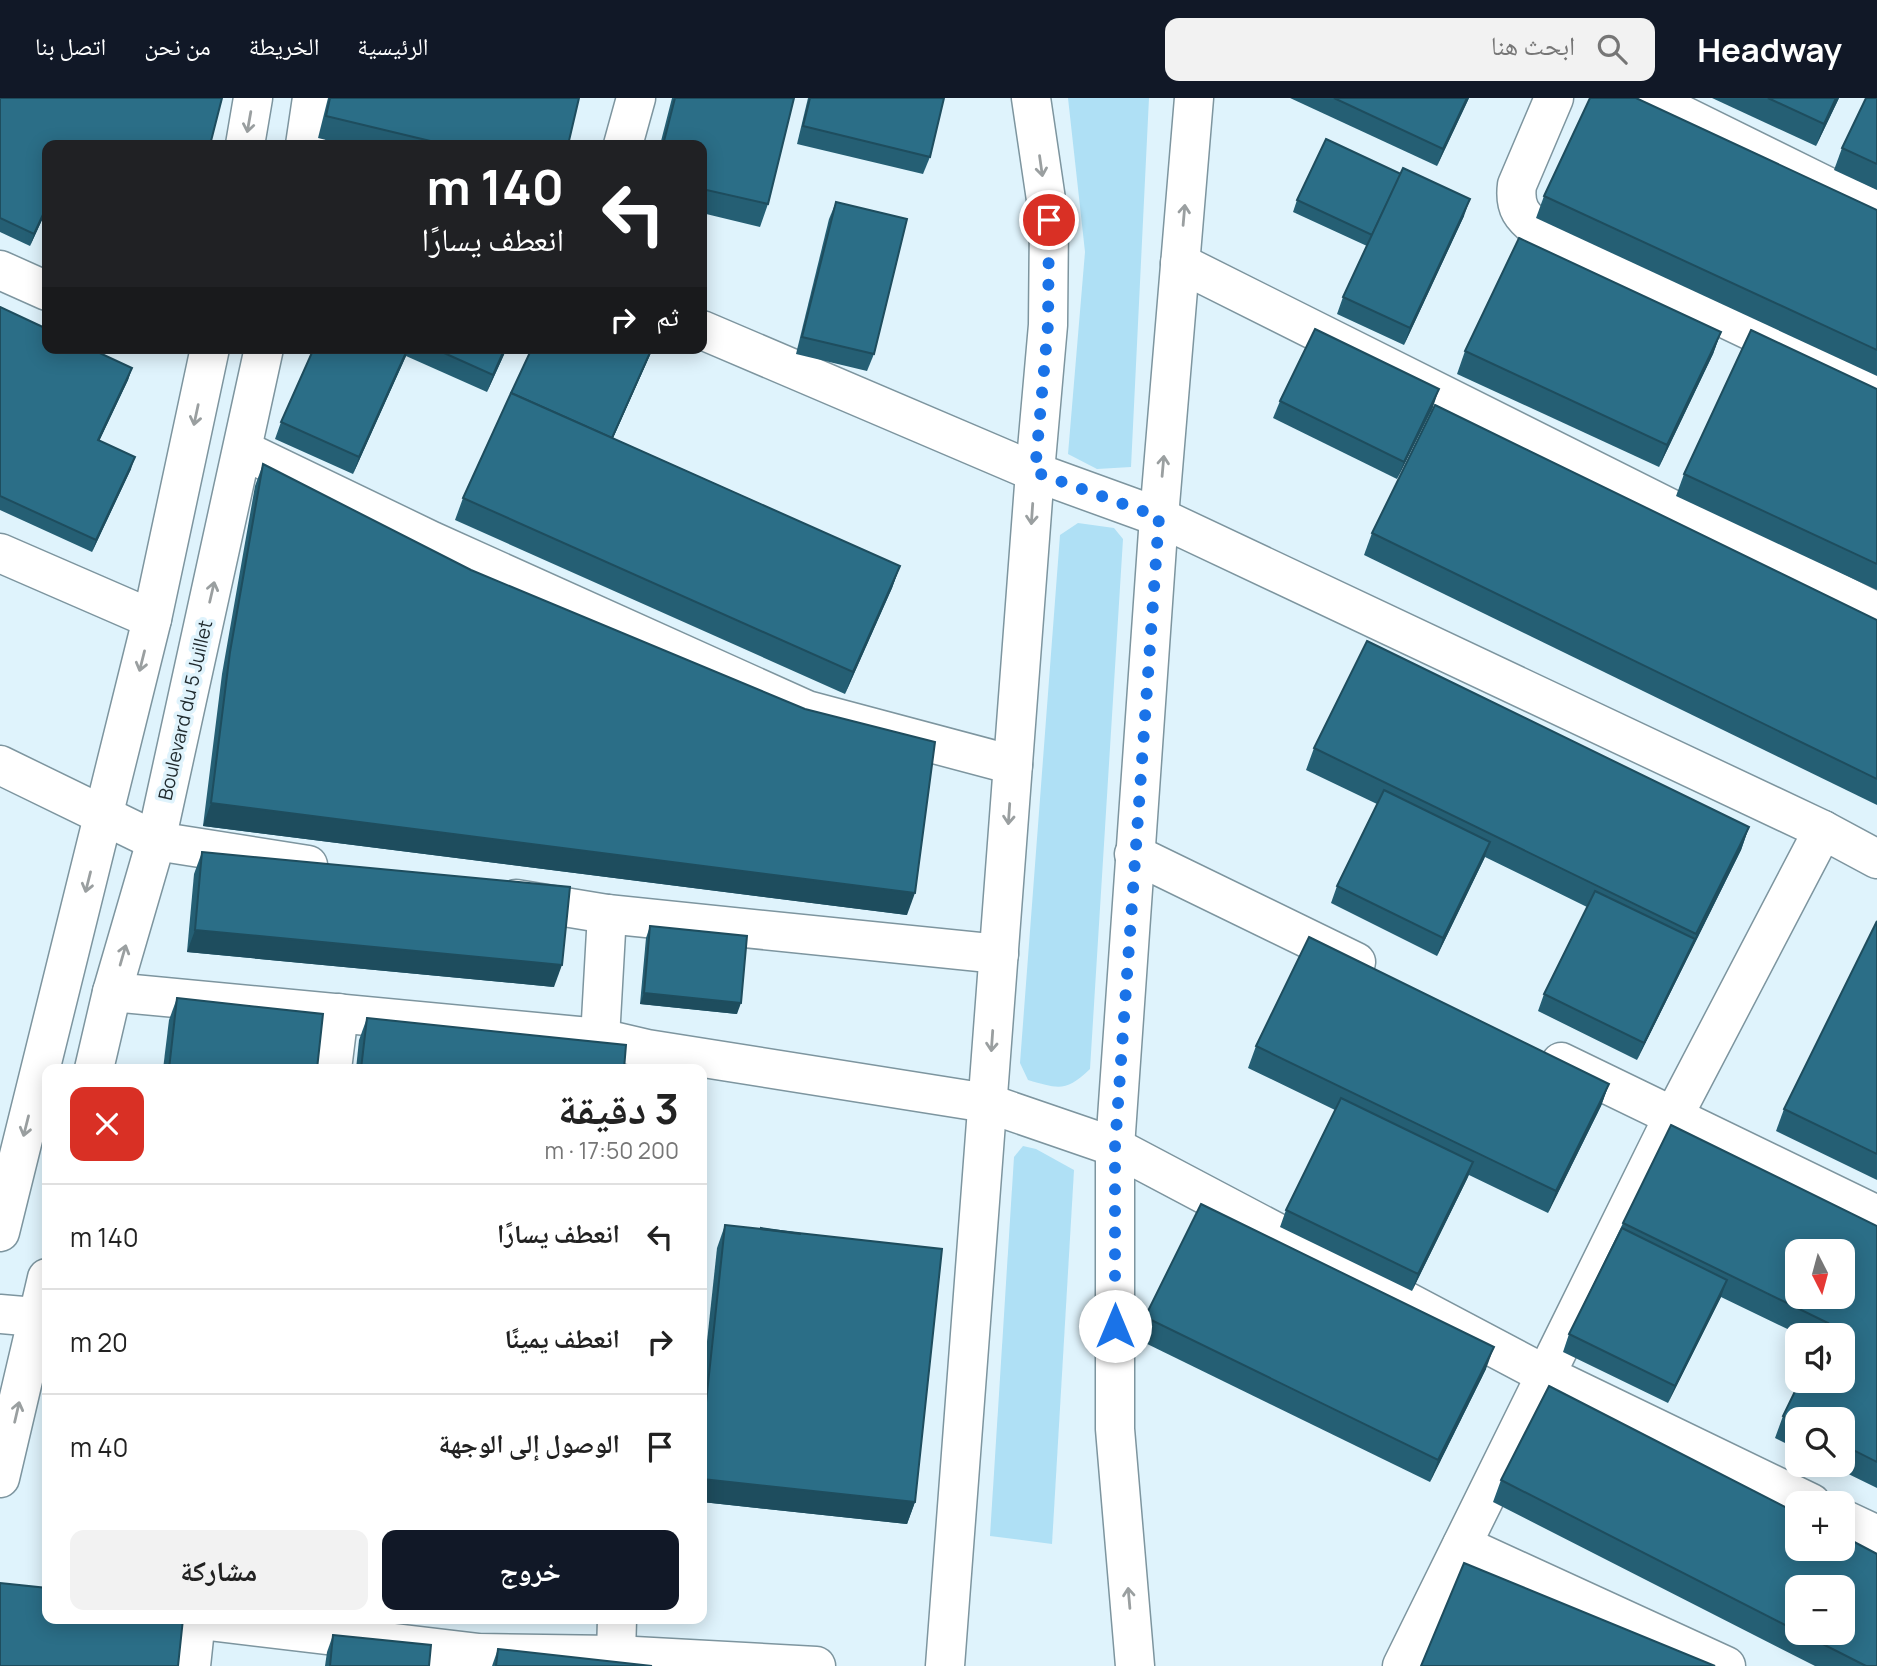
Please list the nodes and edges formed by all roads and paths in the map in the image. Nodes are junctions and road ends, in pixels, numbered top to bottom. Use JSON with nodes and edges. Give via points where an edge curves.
{"nodes":[{"id":1,"x":253,"y":98,"type":"edge"},
{"id":2,"x":312,"y":98,"type":"edge"},
{"id":3,"x":636,"y":98,"type":"edge"},
{"id":4,"x":1031,"y":98,"type":"edge"},
{"id":5,"x":1194,"y":98,"type":"edge"},
{"id":6,"x":1554,"y":98,"type":"edge"},
{"id":7,"x":1648,"y":98,"type":"edge"},
{"id":8,"x":246,"y":140,"type":"edge"},
{"id":9,"x":306,"y":140,"type":"edge"},
{"id":10,"x":624,"y":140,"type":"edge"},
{"id":11,"x":1877,"y":211,"type":"edge"},
{"id":12,"x":1180,"y":263,"type":"junction"},
{"id":13,"x":0,"y":270,"type":"edge"},
{"id":14,"x":42,"y":289,"type":"edge"},
{"id":15,"x":707,"y":332,"type":"edge"},
{"id":16,"x":198,"y":354,"type":"edge"},
{"id":17,"x":263,"y":354,"type":"edge"},
{"id":18,"x":1877,"y":391,"type":"edge"},
{"id":19,"x":243,"y":450,"type":"junction"},
{"id":20,"x":1035,"y":472,"type":"junction"},
{"id":21,"x":1159,"y":517,"type":"junction"},
{"id":22,"x":0,"y":553,"type":"edge"},
{"id":23,"x":1877,"y":611,"type":"edge"},
{"id":24,"x":152,"y":619,"type":"junction"},
{"id":25,"x":0,"y":765,"type":"edge"},
{"id":26,"x":1013,"y":765,"type":"junction"},
{"id":27,"x":104,"y":815,"type":"junction"},
{"id":28,"x":1823,"y":830,"type":"junction"},
{"id":29,"x":156,"y":841,"type":"junction"},
{"id":30,"x":1134,"y":854,"type":"junction"},
{"id":31,"x":1877,"y":859,"type":"edge"},
{"id":32,"x":347,"y":872,"type":"edge"},
{"id":33,"x":484,"y":894,"type":"edge"},
{"id":34,"x":607,"y":914,"type":"junction"},
{"id":35,"x":999,"y":954,"type":"junction"},
{"id":36,"x":1385,"y":976,"type":"edge"},
{"id":37,"x":112,"y":992,"type":"junction"},
{"id":38,"x":339,"y":1013,"type":"junction"},
{"id":39,"x":600,"y":1038,"type":"junction"},
{"id":40,"x":1535,"y":1049,"type":"edge"},
{"id":41,"x":647,"y":1059,"type":"edge"},
{"id":42,"x":95,"y":1064,"type":"edge"},
{"id":43,"x":333,"y":1064,"type":"edge"},
{"id":44,"x":686,"y":1064,"type":"edge"},
{"id":45,"x":707,"y":1067,"type":"edge"},
{"id":46,"x":988,"y":1103,"type":"junction"},
{"id":47,"x":1673,"y":1116,"type":"junction"},
{"id":48,"x":1115,"y":1147,"type":"junction"},
{"id":49,"x":1877,"y":1215,"type":"edge"},
{"id":50,"x":0,"y":1232,"type":"edge"},
{"id":51,"x":0,"y":1314,"type":"edge"},
{"id":52,"x":42,"y":1318,"type":"edge"},
{"id":53,"x":42,"y":1322,"type":"edge"},
{"id":54,"x":1544,"y":1374,"type":"junction"},
{"id":55,"x":0,"y":1478,"type":"edge"},
{"id":56,"x":1786,"y":1491,"type":"edge"},
{"id":57,"x":1855,"y":1525,"type":"edge"},
{"id":58,"x":1877,"y":1535,"type":"edge"},
{"id":59,"x":1462,"y":1545,"type":"junction"},
{"id":60,"x":194,"y":1624,"type":"edge"},
{"id":61,"x":265,"y":1624,"type":"edge"},
{"id":62,"x":617,"y":1637,"type":"edge"},
{"id":63,"x":478,"y":1659,"type":"edge"},
{"id":64,"x":741,"y":1663,"type":"edge"},
{"id":65,"x":191,"y":1666,"type":"edge"},
{"id":66,"x":816,"y":1666,"type":"edge"},
{"id":67,"x":945,"y":1666,"type":"edge"},
{"id":68,"x":1135,"y":1666,"type":"edge"},
{"id":69,"x":1402,"y":1666,"type":"edge"},
{"id":70,"x":1726,"y":1666,"type":"edge"}],
"edges":[{"from":1,"to":8,"type":"street","one_way":true},
{"from":2,"to":9,"type":"street"},
{"from":3,"to":10,"type":"street"},
{"from":4,"to":20,"type":"street","one_way":true,"via":[[1049,220],[1048,325]]},
{"from":12,"to":5,"type":"street","one_way":true},
{"from":6,"to":18,"type":"street","via":[[1517,185],[1518,211],[1524,218],[1539,230]]},
{"from":7,"to":11,"type":"street"},
{"from":21,"to":12,"type":"street","one_way":true},
{"from":12,"to":23,"type":"street"},
{"from":13,"to":14,"type":"street"},
{"from":15,"to":20,"type":"street"},
{"from":16,"to":24,"type":"street","one_way":true},
{"from":17,"to":19,"type":"street","name":"Boulevard du 5 Juillet"},
{"from":19,"to":26,"type":"street","via":[[432,541],[807,710]]},
{"from":29,"to":19,"type":"street","name":"Boulevard du 5 Juillet","one_way":true},
{"from":20,"to":21,"type":"street"},
{"from":20,"to":26,"type":"street","one_way":true},
{"from":21,"to":28,"type":"street"},
{"from":21,"to":30,"type":"street"},
{"from":22,"to":24,"type":"street"},
{"from":24,"to":27,"type":"street","one_way":true},
{"from":25,"to":27,"type":"street"},
{"from":26,"to":35,"type":"street","one_way":true},
{"from":27,"to":29,"type":"street"},
{"from":27,"to":50,"type":"street","one_way":true},
{"from":28,"to":31,"type":"street"},
{"from":28,"to":47,"type":"street"},
{"from":29,"to":32,"type":"street"},
{"from":37,"to":29,"type":"street","name":"Boulevard du 5 Juillet","one_way":true},
{"from":30,"to":36,"type":"street"},
{"from":30,"to":48,"type":"street"},
{"from":33,"to":34,"type":"street"},
{"from":34,"to":35,"type":"street"},
{"from":34,"to":39,"type":"street"},
{"from":35,"to":46,"type":"street","one_way":true},
{"from":37,"to":38,"type":"street"},
{"from":37,"to":42,"type":"street","name":"Boulevard du 5 Juillet"},
{"from":38,"to":39,"type":"street"},
{"from":38,"to":43,"type":"street"},
{"from":39,"to":41,"type":"street"},
{"from":40,"to":47,"type":"street"},
{"from":41,"to":44,"type":"street"},
{"from":45,"to":46,"type":"street"},
{"from":46,"to":48,"type":"street"},
{"from":46,"to":67,"type":"street"},
{"from":47,"to":49,"type":"street"},
{"from":47,"to":54,"type":"street"},
{"from":48,"to":54,"type":"street"},
{"from":68,"to":48,"type":"street","one_way":true,"via":[[1115,1429]]},
{"from":51,"to":52,"type":"street"},
{"from":55,"to":53,"type":"street","one_way":true},
{"from":54,"to":56,"type":"street"},
{"from":54,"to":59,"type":"street"},
{"from":57,"to":58,"type":"street"},
{"from":59,"to":69,"type":"street"},
{"from":59,"to":70,"type":"street"},
{"from":60,"to":65,"type":"street"},
{"from":61,"to":63,"type":"street"},
{"from":62,"to":63,"type":"street"},
{"from":62,"to":64,"type":"street"},
{"from":64,"to":66,"type":"street"}]}
